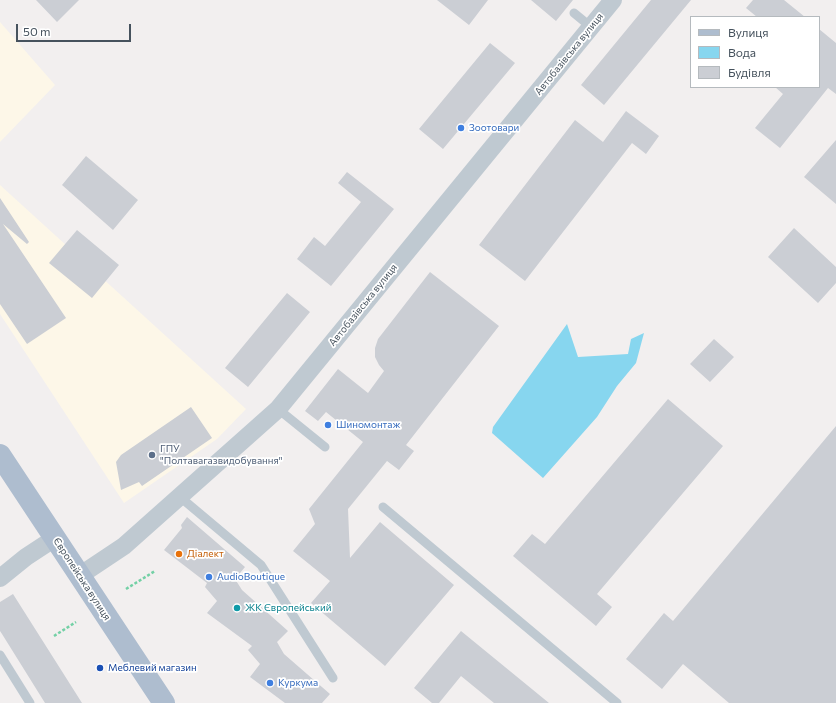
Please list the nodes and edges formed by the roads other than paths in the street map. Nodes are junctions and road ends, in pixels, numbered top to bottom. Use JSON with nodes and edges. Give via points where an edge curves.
{"nodes":[{"id":1,"x":613,"y":0,"type":"edge"},
{"id":2,"x":574,"y":13,"type":"dead end"},
{"id":3,"x":591,"y":27,"type":"junction"},
{"id":4,"x":278,"y":409,"type":"junction"},
{"id":5,"x":325,"y":447,"type":"dead end"},
{"id":6,"x":0,"y":455,"type":"edge"},
{"id":7,"x":180,"y":497,"type":"junction"},
{"id":8,"x":383,"y":508,"type":"dead end"},
{"id":9,"x":55,"y":538,"type":"junction"},
{"id":10,"x":80,"y":576,"type":"junction"},
{"id":11,"x":0,"y":578,"type":"edge"},
{"id":12,"x":0,"y":655,"type":"edge"},
{"id":13,"x":333,"y":678,"type":"dead end"},
{"id":14,"x":30,"y":703,"type":"edge"},
{"id":15,"x":164,"y":703,"type":"edge"},
{"id":16,"x":617,"y":703,"type":"edge"}],
"edges":[{"from":1,"to":3,"type":"street","name":"Автобазівська вулиця"},
{"from":2,"to":3,"type":"lane"},
{"from":3,"to":4,"type":"street","name":"Автобазівська вулиця"},
{"from":4,"to":5,"type":"lane"},
{"from":4,"to":7,"type":"street","name":"Автобазівська вулиця"},
{"from":6,"to":9,"type":"main road","name":"Європейська вулиця"},
{"from":7,"to":10,"type":"street","name":"Автобазівська вулиця","via":[[124,546]]},
{"from":7,"to":13,"type":"lane","via":[[260,565]]},
{"from":8,"to":16,"type":"lane"},
{"from":9,"to":10,"type":"main road","name":"Європейська вулиця"},
{"from":9,"to":11,"type":"street"},
{"from":10,"to":15,"type":"main road","name":"Європейська вулиця"},
{"from":12,"to":14,"type":"lane"}]}
